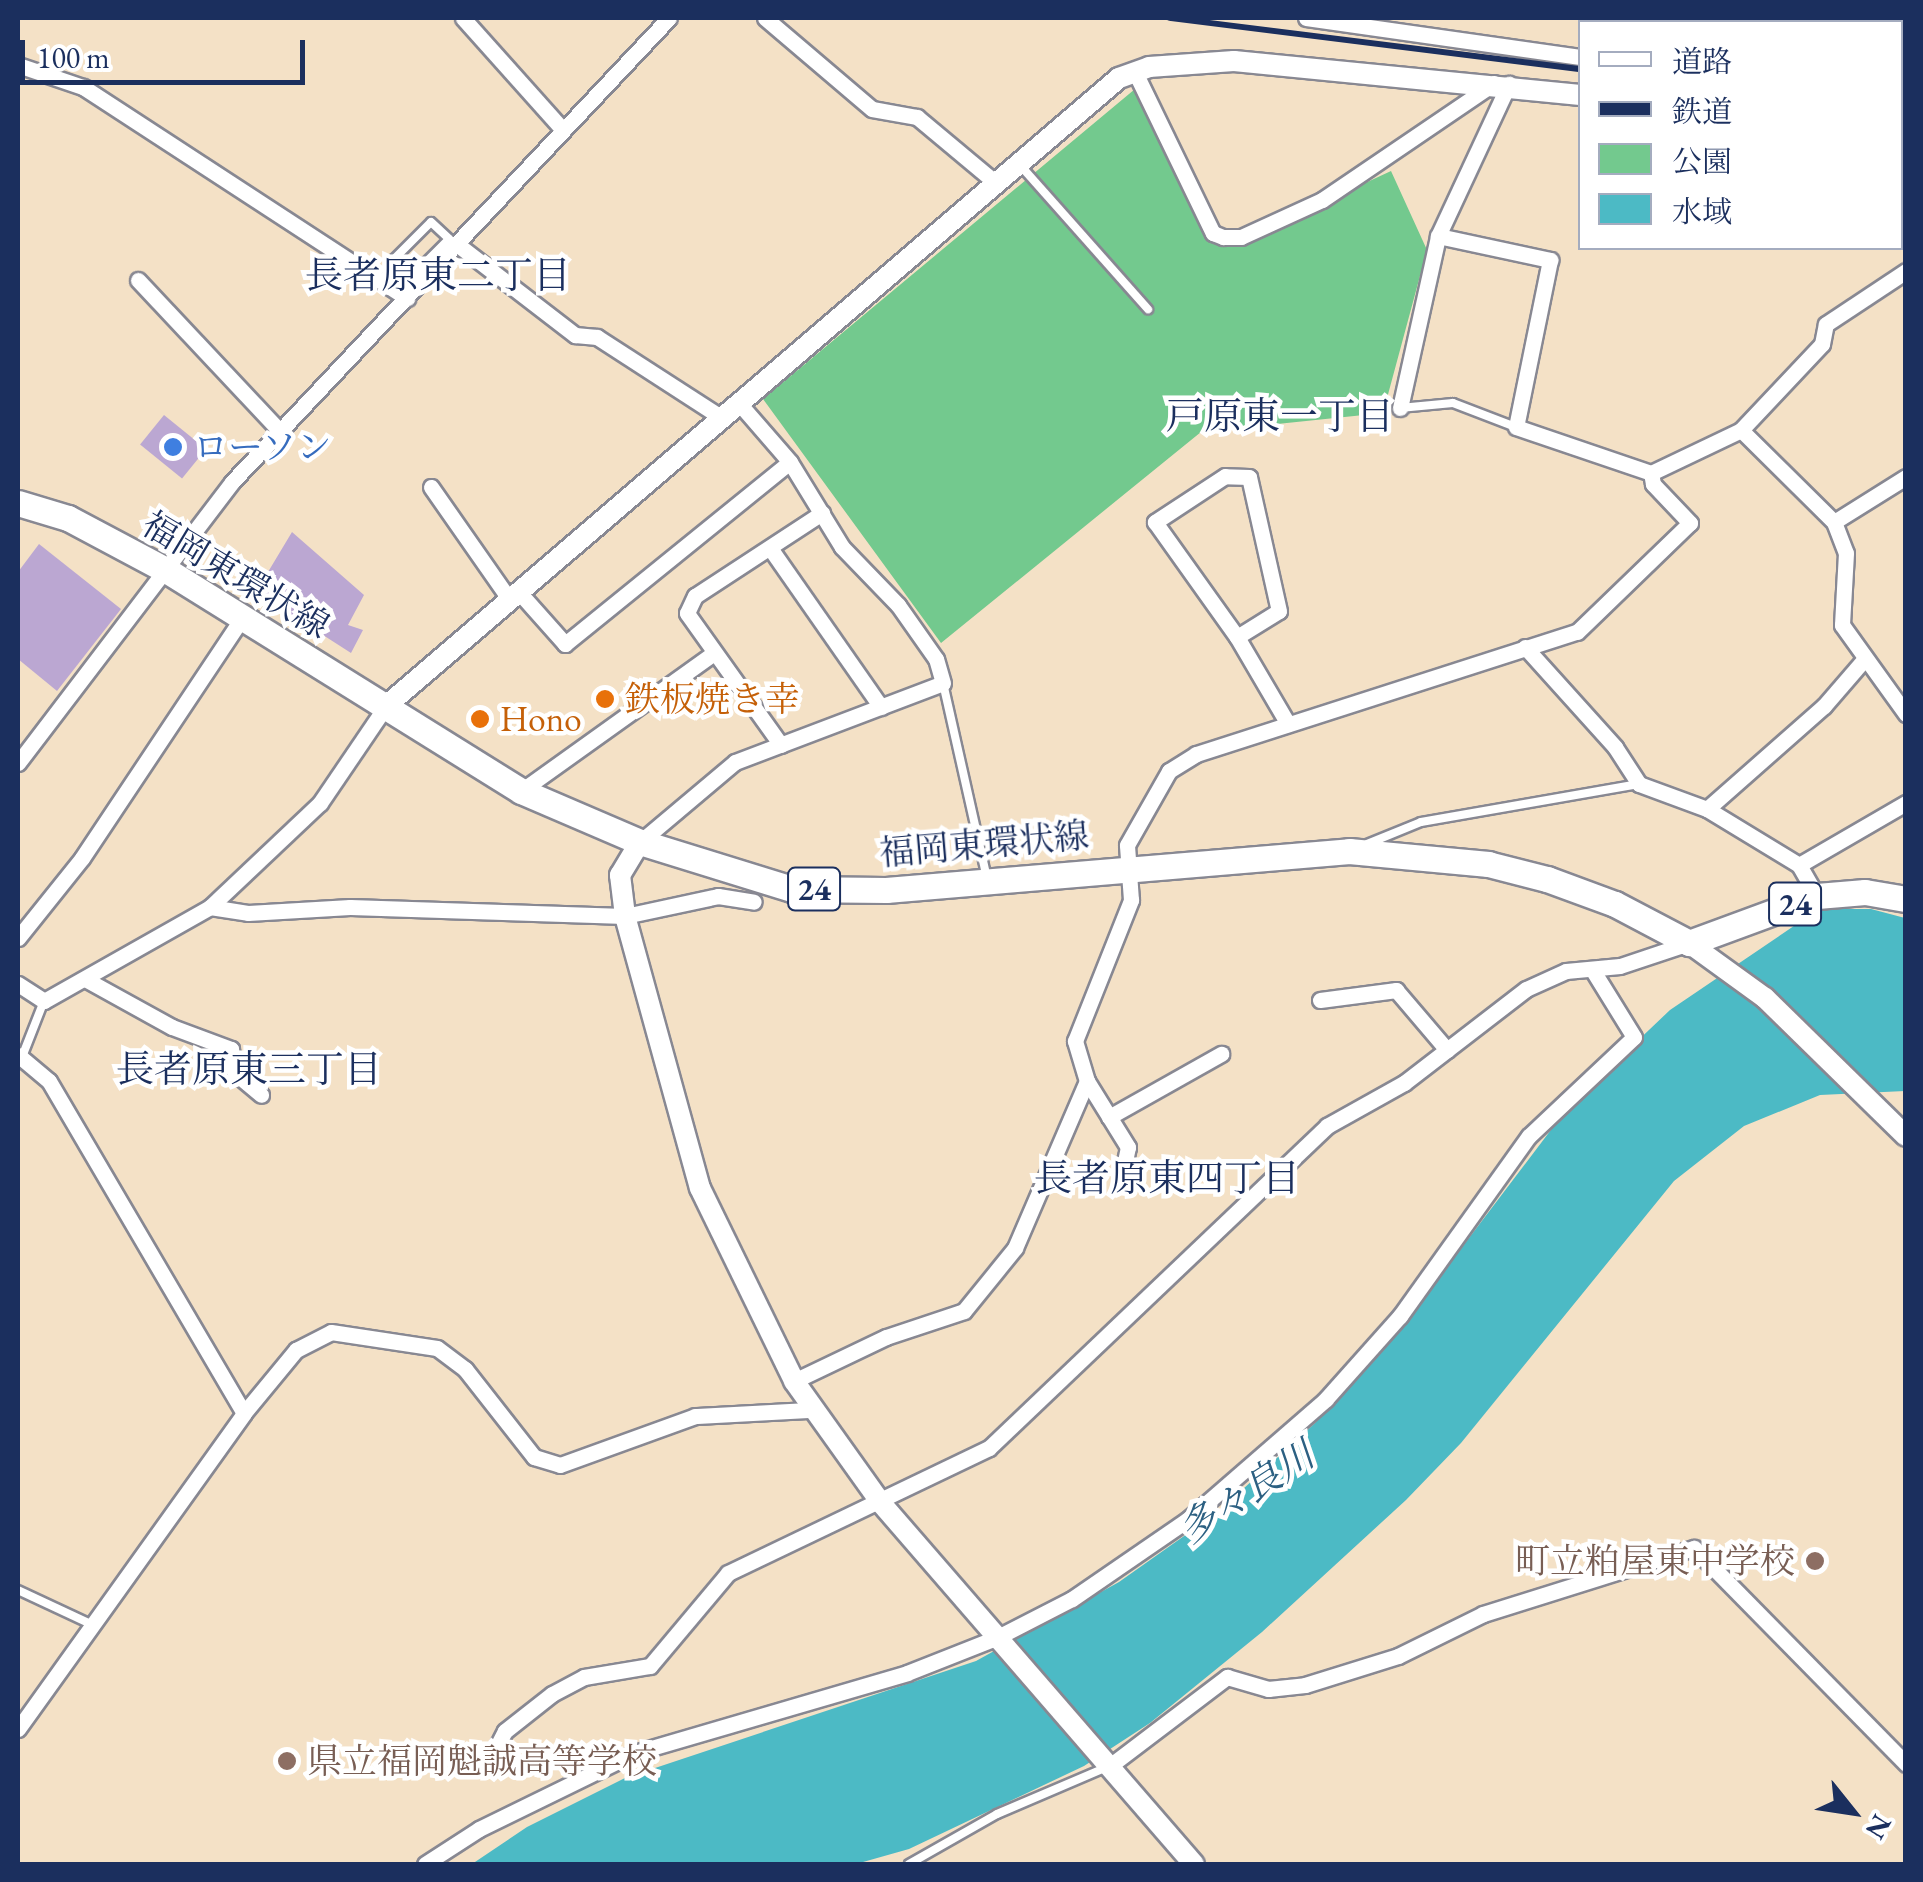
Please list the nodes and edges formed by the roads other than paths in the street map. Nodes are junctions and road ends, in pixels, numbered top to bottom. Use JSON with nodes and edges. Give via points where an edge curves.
{"nodes":[{"id":1,"x":463,"y":18,"type":"edge"},
{"id":2,"x":668,"y":18,"type":"edge"},
{"id":3,"x":765,"y":18,"type":"edge"},
{"id":4,"x":1306,"y":18,"type":"edge"},
{"id":5,"x":1418,"y":18,"type":"edge"},
{"id":6,"x":1407,"y":32,"type":"junction"},
{"id":7,"x":1578,"y":57,"type":"edge"},
{"id":8,"x":18,"y":65,"type":"edge"},
{"id":9,"x":1135,"y":72,"type":"junction"},
{"id":10,"x":1502,"y":84,"type":"junction"},
{"id":11,"x":1578,"y":95,"type":"edge"},
{"id":12,"x":563,"y":130,"type":"junction"},
{"id":13,"x":1020,"y":165,"type":"junction"},
{"id":14,"x":997,"y":184,"type":"junction"},
{"id":15,"x":1438,"y":236,"type":"junction"},
{"id":16,"x":458,"y":244,"type":"junction"},
{"id":17,"x":432,"y":263,"type":"junction"},
{"id":18,"x":1906,"y":271,"type":"edge"},
{"id":19,"x":138,"y":280,"type":"dead end"},
{"id":20,"x":406,"y":298,"type":"junction"},
{"id":21,"x":1148,"y":310,"type":"dead end"},
{"id":22,"x":738,"y":402,"type":"junction"},
{"id":23,"x":1400,"y":408,"type":"joint"},
{"id":24,"x":719,"y":416,"type":"junction"},
{"id":25,"x":1516,"y":426,"type":"junction"},
{"id":26,"x":280,"y":430,"type":"junction"},
{"id":27,"x":1741,"y":430,"type":"junction"},
{"id":28,"x":790,"y":462,"type":"junction"},
{"id":29,"x":1650,"y":473,"type":"junction"},
{"id":30,"x":1906,"y":477,"type":"edge"},
{"id":31,"x":431,"y":487,"type":"dead end"},
{"id":32,"x":18,"y":502,"type":"edge"},
{"id":33,"x":822,"y":513,"type":"junction"},
{"id":34,"x":1834,"y":522,"type":"junction"},
{"id":35,"x":770,"y":548,"type":"junction"},
{"id":36,"x":166,"y":570,"type":"junction"},
{"id":37,"x":513,"y":595,"type":"junction"},
{"id":38,"x":242,"y":618,"type":"junction"},
{"id":39,"x":1237,"y":636,"type":"junction"},
{"id":40,"x":1525,"y":648,"type":"junction"},
{"id":41,"x":714,"y":653,"type":"junction"},
{"id":42,"x":1862,"y":662,"type":"junction"},
{"id":43,"x":943,"y":683,"type":"junction"},
{"id":44,"x":386,"y":706,"type":"junction"},
{"id":45,"x":882,"y":707,"type":"junction"},
{"id":46,"x":1906,"y":714,"type":"edge"},
{"id":47,"x":1288,"y":724,"type":"junction"},
{"id":48,"x":781,"y":746,"type":"junction"},
{"id":49,"x":18,"y":763,"type":"edge"},
{"id":50,"x":1639,"y":784,"type":"junction"},
{"id":51,"x":521,"y":792,"type":"junction"},
{"id":52,"x":1906,"y":803,"type":"edge"},
{"id":53,"x":1707,"y":808,"type":"junction"},
{"id":54,"x":640,"y":842,"type":"junction"},
{"id":55,"x":1349,"y":851,"type":"junction"},
{"id":56,"x":1799,"y":865,"type":"junction"},
{"id":57,"x":1128,"y":866,"type":"junction"},
{"id":58,"x":988,"y":882,"type":"junction"},
{"id":59,"x":1818,"y":896,"type":"junction"},
{"id":60,"x":1906,"y":900,"type":"edge"},
{"id":61,"x":754,"y":902,"type":"dead end"},
{"id":62,"x":210,"y":907,"type":"junction"},
{"id":63,"x":626,"y":916,"type":"junction"},
{"id":64,"x":18,"y":938,"type":"edge"},
{"id":65,"x":1689,"y":943,"type":"junction"},
{"id":66,"x":1592,"y":969,"type":"junction"},
{"id":67,"x":85,"y":979,"type":"junction"},
{"id":68,"x":18,"y":984,"type":"edge"},
{"id":69,"x":1320,"y":1000,"type":"dead end"},
{"id":70,"x":44,"y":1001,"type":"junction"},
{"id":71,"x":1447,"y":1050,"type":"junction"},
{"id":72,"x":1220,"y":1054,"type":"dead end"},
{"id":73,"x":19,"y":1061,"type":"edge"},
{"id":74,"x":1086,"y":1081,"type":"junction"},
{"id":75,"x":261,"y":1095,"type":"dead end"},
{"id":76,"x":1109,"y":1116,"type":"junction"},
{"id":77,"x":1906,"y":1136,"type":"edge"},
{"id":78,"x":1125,"y":1161,"type":"dead end"},
{"id":79,"x":794,"y":1381,"type":"junction"},
{"id":80,"x":810,"y":1410,"type":"junction"},
{"id":81,"x":244,"y":1413,"type":"junction"},
{"id":82,"x":880,"y":1504,"type":"junction"},
{"id":83,"x":18,"y":1590,"type":"edge"},
{"id":84,"x":93,"y":1625,"type":"junction"},
{"id":85,"x":996,"y":1638,"type":"junction"},
{"id":86,"x":18,"y":1729,"type":"edge"},
{"id":87,"x":488,"y":1764,"type":"dead end"},
{"id":88,"x":1906,"y":1764,"type":"edge"},
{"id":89,"x":1111,"y":1766,"type":"junction"},
{"id":90,"x":425,"y":1864,"type":"edge"},
{"id":91,"x":909,"y":1864,"type":"edge"},
{"id":92,"x":1194,"y":1864,"type":"edge"}],
"edges":[{"from":1,"to":12,"type":"street"},
{"from":2,"to":12,"type":"street"},
{"from":3,"to":14,"type":"street","via":[[872,108],[917,117]]},
{"from":4,"to":6,"type":"street"},
{"from":5,"to":6,"type":"street"},
{"from":6,"to":7,"type":"street"},
{"from":8,"to":20,"type":"street","via":[[83,87]]},
{"from":9,"to":10,"type":"street","via":[[1234,62]]},
{"from":9,"to":10,"type":"street","via":[[1213,233],[1223,237],[1241,237],[1336,192]]},
{"from":9,"to":13,"type":"street","via":[[1119,78]]},
{"from":10,"to":11,"type":"street"},
{"from":10,"to":15,"type":"street"},
{"from":12,"to":16,"type":"street"},
{"from":13,"to":14,"type":"street"},
{"from":13,"to":21,"type":"lane"},
{"from":14,"to":22,"type":"street"},
{"from":15,"to":23,"type":"street"},
{"from":15,"to":25,"type":"street","via":[[1550,260]]},
{"from":16,"to":17,"type":"street"},
{"from":16,"to":24,"type":"street","via":[[574,335],[598,337]]},
{"from":17,"to":17,"type":"lane","via":[[412,276],[394,259],[432,222],[449,239]]},
{"from":17,"to":20,"type":"street"},
{"from":18,"to":27,"type":"street","via":[[1826,324],[1822,344]]},
{"from":19,"to":26,"type":"street"},
{"from":20,"to":26,"type":"street"},
{"from":22,"to":24,"type":"street"},
{"from":22,"to":28,"type":"street"},
{"from":23,"to":25,"type":"lane","via":[[1453,403]]},
{"from":24,"to":37,"type":"street"},
{"from":25,"to":29,"type":"street"},
{"from":26,"to":36,"type":"street"},
{"from":27,"to":29,"type":"street"},
{"from":27,"to":34,"type":"street"},
{"from":28,"to":33,"type":"street"},
{"from":28,"to":37,"type":"street","via":[[566,644]]},
{"from":29,"to":40,"type":"street","via":[[1690,522],[1683,534],[1577,632]]},
{"from":30,"to":34,"type":"street"},
{"from":31,"to":37,"type":"street"},
{"from":32,"to":36,"type":"main road","name":"福岡東環状線","number":"24","via":[[68,518]]},
{"from":33,"to":35,"type":"street"},
{"from":33,"to":43,"type":"street","via":[[842,547],[898,605],[936,659]]},
{"from":34,"to":42,"type":"street","via":[[1846,552],[1842,625]]},
{"from":35,"to":41,"type":"street","via":[[695,596],[687,613]]},
{"from":35,"to":45,"type":"street"},
{"from":36,"to":38,"type":"main road","name":"福岡東環状線","number":"24"},
{"from":36,"to":49,"type":"street"},
{"from":37,"to":44,"type":"street"},
{"from":38,"to":44,"type":"main road","name":"福岡東環状線","number":"24"},
{"from":38,"to":64,"type":"street","via":[[82,858]]},
{"from":39,"to":39,"type":"street","via":[[1155,522],[1225,476],[1249,477],[1279,611]]},
{"from":39,"to":47,"type":"street"},
{"from":40,"to":47,"type":"street"},
{"from":40,"to":50,"type":"street","via":[[1615,747]]},
{"from":41,"to":48,"type":"street"},
{"from":41,"to":51,"type":"street"},
{"from":42,"to":46,"type":"street"},
{"from":42,"to":53,"type":"street","via":[[1824,706]]},
{"from":43,"to":45,"type":"street"},
{"from":43,"to":58,"type":"lane"},
{"from":44,"to":51,"type":"main road","name":"福岡東環状線","number":"24"},
{"from":44,"to":62,"type":"street","via":[[320,803]]},
{"from":45,"to":48,"type":"street"},
{"from":47,"to":57,"type":"street","via":[[1178,763],[1127,844]]},
{"from":48,"to":54,"type":"street","via":[[736,762]]},
{"from":50,"to":53,"type":"street"},
{"from":50,"to":55,"type":"lane","via":[[1422,822]]},
{"from":51,"to":54,"type":"main road","name":"福岡東環状線","number":"24"},
{"from":52,"to":56,"type":"street"},
{"from":53,"to":56,"type":"street"},
{"from":54,"to":58,"type":"main road","name":"福岡東環状線","number":"24","via":[[792,888]]},
{"from":54,"to":63,"type":"street","via":[[620,875]]},
{"from":55,"to":57,"type":"main road","name":"福岡東環状線","number":"24"},
{"from":55,"to":65,"type":"main road","name":"福岡東環状線","number":"24","via":[[1488,864],[1547,879],[1616,904]]},
{"from":56,"to":59,"type":"street"},
{"from":57,"to":58,"type":"main road","name":"福岡東環状線","number":"24"},
{"from":57,"to":74,"type":"street","via":[[1131,900],[1074,1042]]},
{"from":59,"to":60,"type":"main road","number":"24","via":[[1865,892]]},
{"from":59,"to":65,"type":"main road","number":"24"},
{"from":61,"to":63,"type":"street","via":[[718,896]]},
{"from":62,"to":63,"type":"street","via":[[248,913],[350,906]]},
{"from":62,"to":67,"type":"street"},
{"from":63,"to":79,"type":"street","via":[[700,1188]]},
{"from":65,"to":66,"type":"street"},
{"from":65,"to":77,"type":"street","via":[[1723,964]]},
{"from":66,"to":71,"type":"street","via":[[1566,971],[1526,989]]},
{"from":66,"to":85,"type":"street","via":[[1634,1037],[1530,1136],[1400,1316],[1276,1447],[1187,1520],[1072,1600]]},
{"from":67,"to":70,"type":"street"},
{"from":67,"to":75,"type":"street","via":[[231,1049],[235,1073]]},
{"from":68,"to":70,"type":"street"},
{"from":69,"to":71,"type":"street","via":[[1396,990]]},
{"from":70,"to":73,"type":"lane"},
{"from":71,"to":82,"type":"street","via":[[1327,1126],[989,1448]]},
{"from":72,"to":76,"type":"street"},
{"from":73,"to":81,"type":"street","via":[[49,1081]]},
{"from":74,"to":76,"type":"street"},
{"from":74,"to":79,"type":"street","via":[[1015,1248],[964,1310],[886,1337]]},
{"from":76,"to":78,"type":"street","via":[[1128,1147]]},
{"from":79,"to":80,"type":"street"},
{"from":80,"to":81,"type":"street","via":[[695,1416],[560,1465],[534,1457],[465,1369],[437,1348],[331,1332],[296,1350]]},
{"from":80,"to":82,"type":"street"},
{"from":81,"to":84,"type":"street"},
{"from":82,"to":85,"type":"street"},
{"from":82,"to":87,"type":"street","via":[[728,1573],[650,1666],[584,1676],[552,1694],[505,1731]]},
{"from":83,"to":84,"type":"lane"},
{"from":84,"to":86,"type":"street"},
{"from":85,"to":89,"type":"street"},
{"from":85,"to":90,"type":"street","via":[[907,1672],[634,1752]]},
{"from":88,"to":89,"type":"street","via":[[1694,1548],[1484,1614],[1398,1656],[1305,1685],[1268,1689],[1227,1677]]},
{"from":89,"to":91,"type":"lane","via":[[998,1814]]},
{"from":89,"to":92,"type":"street"}]}
